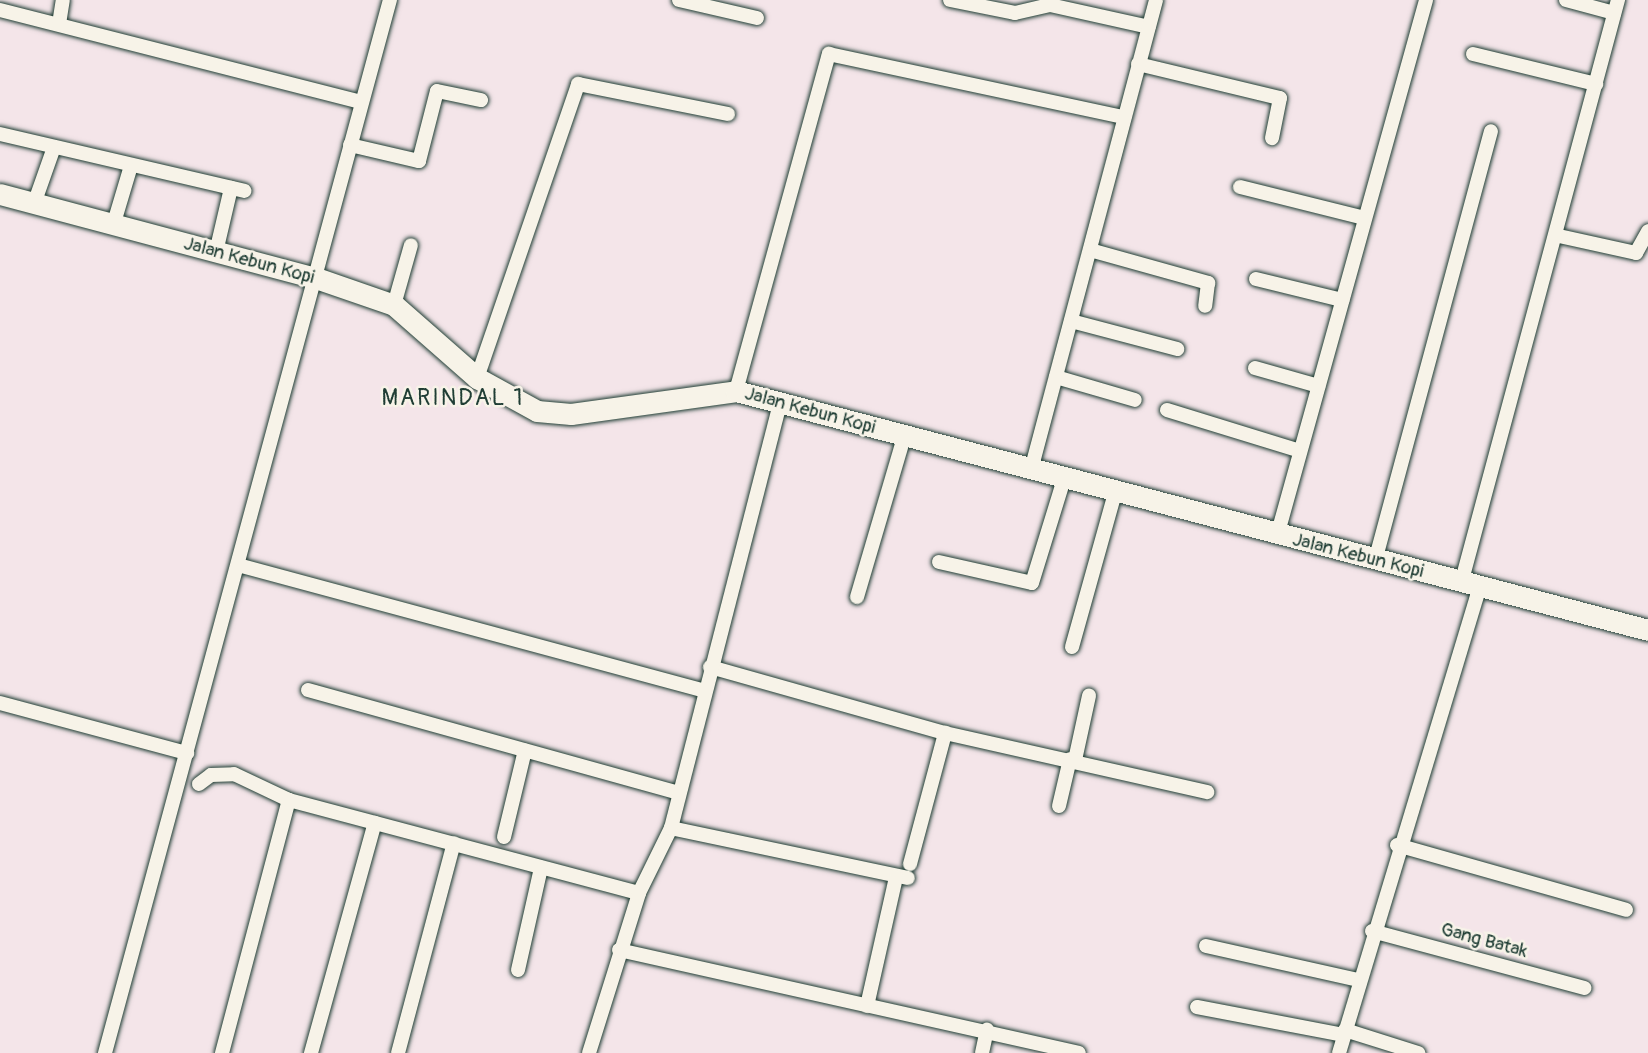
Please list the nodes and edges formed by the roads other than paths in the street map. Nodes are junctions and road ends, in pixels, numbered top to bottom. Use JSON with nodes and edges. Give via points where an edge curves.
{"nodes":[{"id":1,"x":63,"y":0,"type":"edge"},
{"id":2,"x":390,"y":0,"type":"edge"},
{"id":3,"x":679,"y":0,"type":"edge"},
{"id":4,"x":950,"y":0,"type":"edge"},
{"id":5,"x":1156,"y":0,"type":"edge"},
{"id":6,"x":1426,"y":0,"type":"edge"},
{"id":7,"x":1566,"y":0,"type":"edge"},
{"id":8,"x":1616,"y":7,"type":"edge"},
{"id":9,"x":0,"y":10,"type":"edge"},
{"id":10,"x":757,"y":18,"type":"dead end"},
{"id":11,"x":59,"y":24,"type":"junction"},
{"id":12,"x":1149,"y":27,"type":"junction"},
{"id":13,"x":1473,"y":54,"type":"dead end"},
{"id":14,"x":1138,"y":65,"type":"junction"},
{"id":15,"x":1596,"y":84,"type":"junction"},
{"id":16,"x":481,"y":100,"type":"dead end"},
{"id":17,"x":361,"y":102,"type":"junction"},
{"id":18,"x":728,"y":114,"type":"dead end"},
{"id":19,"x":1124,"y":117,"type":"junction"},
{"id":20,"x":1492,"y":131,"type":"dead end"},
{"id":21,"x":0,"y":134,"type":"edge"},
{"id":22,"x":1272,"y":138,"type":"dead end"},
{"id":23,"x":350,"y":145,"type":"junction"},
{"id":24,"x":53,"y":149,"type":"junction"},
{"id":25,"x":130,"y":169,"type":"junction"},
{"id":26,"x":1240,"y":187,"type":"dead end"},
{"id":27,"x":0,"y":194,"type":"edge"},
{"id":28,"x":34,"y":204,"type":"junction"},
{"id":29,"x":1364,"y":218,"type":"junction"},
{"id":30,"x":113,"y":226,"type":"junction"},
{"id":31,"x":1648,"y":231,"type":"edge"},
{"id":32,"x":1559,"y":236,"type":"junction"},
{"id":33,"x":411,"y":245,"type":"dead end"},
{"id":34,"x":1090,"y":250,"type":"junction"},
{"id":35,"x":216,"y":252,"type":"junction"},
{"id":36,"x":316,"y":278,"type":"junction"},
{"id":37,"x":1256,"y":279,"type":"dead end"},
{"id":38,"x":1342,"y":300,"type":"junction"},
{"id":39,"x":394,"y":305,"type":"junction"},
{"id":40,"x":1205,"y":306,"type":"dead end"},
{"id":41,"x":1071,"y":321,"type":"junction"},
{"id":42,"x":1177,"y":349,"type":"dead end"},
{"id":43,"x":1255,"y":369,"type":"dead end"},
{"id":44,"x":1056,"y":377,"type":"junction"},
{"id":45,"x":477,"y":378,"type":"junction"},
{"id":46,"x":1318,"y":386,"type":"junction"},
{"id":47,"x":736,"y":391,"type":"junction"},
{"id":48,"x":1135,"y":400,"type":"dead end"},
{"id":49,"x":780,"y":404,"type":"junction"},
{"id":50,"x":1167,"y":410,"type":"dead end"},
{"id":51,"x":904,"y":437,"type":"junction"},
{"id":52,"x":1300,"y":451,"type":"junction"},
{"id":53,"x":1031,"y":470,"type":"junction"},
{"id":54,"x":1063,"y":479,"type":"junction"},
{"id":55,"x":1115,"y":493,"type":"junction"},
{"id":56,"x":1277,"y":536,"type":"junction"},
{"id":57,"x":1375,"y":561,"type":"junction"},
{"id":58,"x":939,"y":562,"type":"dead end"},
{"id":59,"x":238,"y":565,"type":"junction"},
{"id":60,"x":1471,"y":583,"type":"junction"},
{"id":61,"x":857,"y":597,"type":"dead end"},
{"id":62,"x":1648,"y":630,"type":"edge"},
{"id":63,"x":1072,"y":647,"type":"dead end"},
{"id":64,"x":710,"y":667,"type":"junction"},
{"id":65,"x":308,"y":690,"type":"dead end"},
{"id":66,"x":705,"y":691,"type":"junction"},
{"id":67,"x":1089,"y":696,"type":"dead end"},
{"id":68,"x":0,"y":703,"type":"edge"},
{"id":69,"x":945,"y":733,"type":"junction"},
{"id":70,"x":525,"y":750,"type":"junction"},
{"id":71,"x":187,"y":753,"type":"junction"},
{"id":72,"x":1072,"y":760,"type":"junction"},
{"id":73,"x":199,"y":784,"type":"dead end"},
{"id":74,"x":1207,"y":792,"type":"dead end"},
{"id":75,"x":680,"y":793,"type":"junction"},
{"id":76,"x":289,"y":800,"type":"junction"},
{"id":77,"x":1059,"y":806,"type":"dead end"},
{"id":78,"x":376,"y":823,"type":"junction"},
{"id":79,"x":671,"y":828,"type":"junction"},
{"id":80,"x":504,"y":837,"type":"dead end"},
{"id":81,"x":454,"y":843,"type":"junction"},
{"id":82,"x":1397,"y":845,"type":"junction"},
{"id":83,"x":541,"y":868,"type":"junction"},
{"id":84,"x":905,"y":873,"type":"junction"},
{"id":85,"x":639,"y":893,"type":"junction"},
{"id":86,"x":1626,"y":910,"type":"dead end"},
{"id":87,"x":1372,"y":931,"type":"junction"},
{"id":88,"x":1206,"y":946,"type":"dead end"},
{"id":89,"x":619,"y":950,"type":"junction"},
{"id":90,"x":518,"y":970,"type":"dead end"},
{"id":91,"x":1358,"y":981,"type":"junction"},
{"id":92,"x":1585,"y":988,"type":"dead end"},
{"id":93,"x":867,"y":1006,"type":"junction"},
{"id":94,"x":1197,"y":1007,"type":"dead end"},
{"id":95,"x":987,"y":1030,"type":"junction"},
{"id":96,"x":1344,"y":1033,"type":"junction"},
{"id":97,"x":105,"y":1053,"type":"edge"},
{"id":98,"x":222,"y":1053,"type":"edge"},
{"id":99,"x":311,"y":1053,"type":"edge"},
{"id":100,"x":398,"y":1053,"type":"edge"},
{"id":101,"x":589,"y":1053,"type":"edge"},
{"id":102,"x":982,"y":1053,"type":"edge"},
{"id":103,"x":1079,"y":1053,"type":"edge"},
{"id":104,"x":1339,"y":1053,"type":"edge"},
{"id":105,"x":1418,"y":1053,"type":"edge"}],
"edges":[{"from":1,"to":11,"type":"street"},
{"from":2,"to":17,"type":"street"},
{"from":3,"to":10,"type":"street"},
{"from":4,"to":12,"type":"street","via":[[1015,13],[1050,5]]},
{"from":5,"to":12,"type":"street"},
{"from":6,"to":29,"type":"street"},
{"from":7,"to":8,"type":"street"},
{"from":8,"to":15,"type":"street"},
{"from":9,"to":11,"type":"street"},
{"from":11,"to":17,"type":"street"},
{"from":12,"to":14,"type":"street"},
{"from":13,"to":15,"type":"street"},
{"from":14,"to":19,"type":"street"},
{"from":14,"to":22,"type":"street","via":[[1280,98]]},
{"from":15,"to":32,"type":"street"},
{"from":16,"to":23,"type":"street","via":[[438,91],[419,161]]},
{"from":17,"to":23,"type":"street"},
{"from":18,"to":45,"type":"street","via":[[581,82]]},
{"from":19,"to":34,"type":"street"},
{"from":19,"to":47,"type":"street","via":[[829,54]]},
{"from":20,"to":57,"type":"street"},
{"from":21,"to":24,"type":"street"},
{"from":23,"to":36,"type":"street"},
{"from":24,"to":25,"type":"street"},
{"from":24,"to":28,"type":"street"},
{"from":25,"to":30,"type":"street"},
{"from":25,"to":35,"type":"street","via":[[238,190]]},
{"from":26,"to":29,"type":"street"},
{"from":27,"to":28,"type":"main road","name":"Jalan Kebun Kopi"},
{"from":28,"to":30,"type":"main road","name":"Jalan Kebun Kopi"},
{"from":29,"to":38,"type":"street"},
{"from":30,"to":35,"type":"main road","name":"Jalan Kebun Kopi"},
{"from":31,"to":32,"type":"street","via":[[1636,253]]},
{"from":32,"to":60,"type":"street"},
{"from":33,"to":39,"type":"street"},
{"from":34,"to":40,"type":"street","via":[[1208,282]]},
{"from":34,"to":41,"type":"street"},
{"from":35,"to":36,"type":"main road","name":"Jalan Kebun Kopi"},
{"from":36,"to":39,"type":"main road","name":"Jalan Kebun Kopi"},
{"from":36,"to":59,"type":"street"},
{"from":37,"to":38,"type":"street"},
{"from":38,"to":46,"type":"street"},
{"from":39,"to":45,"type":"main road","name":"Jalan Kebun Kopi"},
{"from":41,"to":42,"type":"street"},
{"from":41,"to":44,"type":"street"},
{"from":43,"to":46,"type":"street"},
{"from":44,"to":48,"type":"street"},
{"from":44,"to":53,"type":"street"},
{"from":45,"to":47,"type":"main road","name":"Jalan Kebun Kopi","via":[[537,411],[571,414]]},
{"from":46,"to":52,"type":"street"},
{"from":47,"to":49,"type":"main road","name":"Jalan Kebun Kopi"},
{"from":49,"to":51,"type":"main road","name":"Jalan Kebun Kopi"},
{"from":49,"to":64,"type":"street"},
{"from":50,"to":52,"type":"street"},
{"from":51,"to":53,"type":"main road","name":"Jalan Kebun Kopi"},
{"from":51,"to":61,"type":"street"},
{"from":52,"to":56,"type":"street"},
{"from":53,"to":54,"type":"main road","name":"Jalan Kebun Kopi"},
{"from":54,"to":55,"type":"main road","name":"Jalan Kebun Kopi"},
{"from":54,"to":58,"type":"street","via":[[1032,583]]},
{"from":55,"to":56,"type":"main road","name":"Jalan Kebun Kopi"},
{"from":55,"to":63,"type":"street"},
{"from":56,"to":57,"type":"main road","name":"Jalan Kebun Kopi"},
{"from":57,"to":60,"type":"main road","name":"Jalan Kebun Kopi"},
{"from":59,"to":66,"type":"street"},
{"from":59,"to":71,"type":"street"},
{"from":60,"to":62,"type":"main road","name":"Jalan Kebun Kopi"},
{"from":60,"to":82,"type":"street"},
{"from":64,"to":66,"type":"street"},
{"from":64,"to":69,"type":"street"},
{"from":65,"to":70,"type":"street"},
{"from":66,"to":75,"type":"street"},
{"from":67,"to":72,"type":"street"},
{"from":68,"to":71,"type":"street"},
{"from":69,"to":72,"type":"street"},
{"from":69,"to":84,"type":"street"},
{"from":70,"to":75,"type":"street"},
{"from":70,"to":80,"type":"street"},
{"from":71,"to":97,"type":"street"},
{"from":72,"to":74,"type":"street"},
{"from":72,"to":77,"type":"street"},
{"from":73,"to":76,"type":"street","via":[[211,775],[234,774]]},
{"from":75,"to":79,"type":"street"},
{"from":76,"to":78,"type":"street"},
{"from":76,"to":98,"type":"street"},
{"from":78,"to":81,"type":"street"},
{"from":78,"to":99,"type":"street"},
{"from":79,"to":84,"type":"street"},
{"from":79,"to":85,"type":"street"},
{"from":81,"to":83,"type":"street"},
{"from":81,"to":100,"type":"street"},
{"from":82,"to":86,"type":"street"},
{"from":82,"to":87,"type":"street"},
{"from":83,"to":85,"type":"street"},
{"from":83,"to":90,"type":"street"},
{"from":84,"to":93,"type":"street"},
{"from":85,"to":89,"type":"street"},
{"from":87,"to":91,"type":"street"},
{"from":87,"to":92,"type":"street","name":"Gang Batak"},
{"from":88,"to":91,"type":"street"},
{"from":89,"to":93,"type":"street"},
{"from":89,"to":101,"type":"street"},
{"from":91,"to":96,"type":"street"},
{"from":93,"to":95,"type":"street"},
{"from":94,"to":96,"type":"street"},
{"from":95,"to":102,"type":"street"},
{"from":95,"to":103,"type":"street"},
{"from":96,"to":104,"type":"street"},
{"from":96,"to":105,"type":"street"}]}
